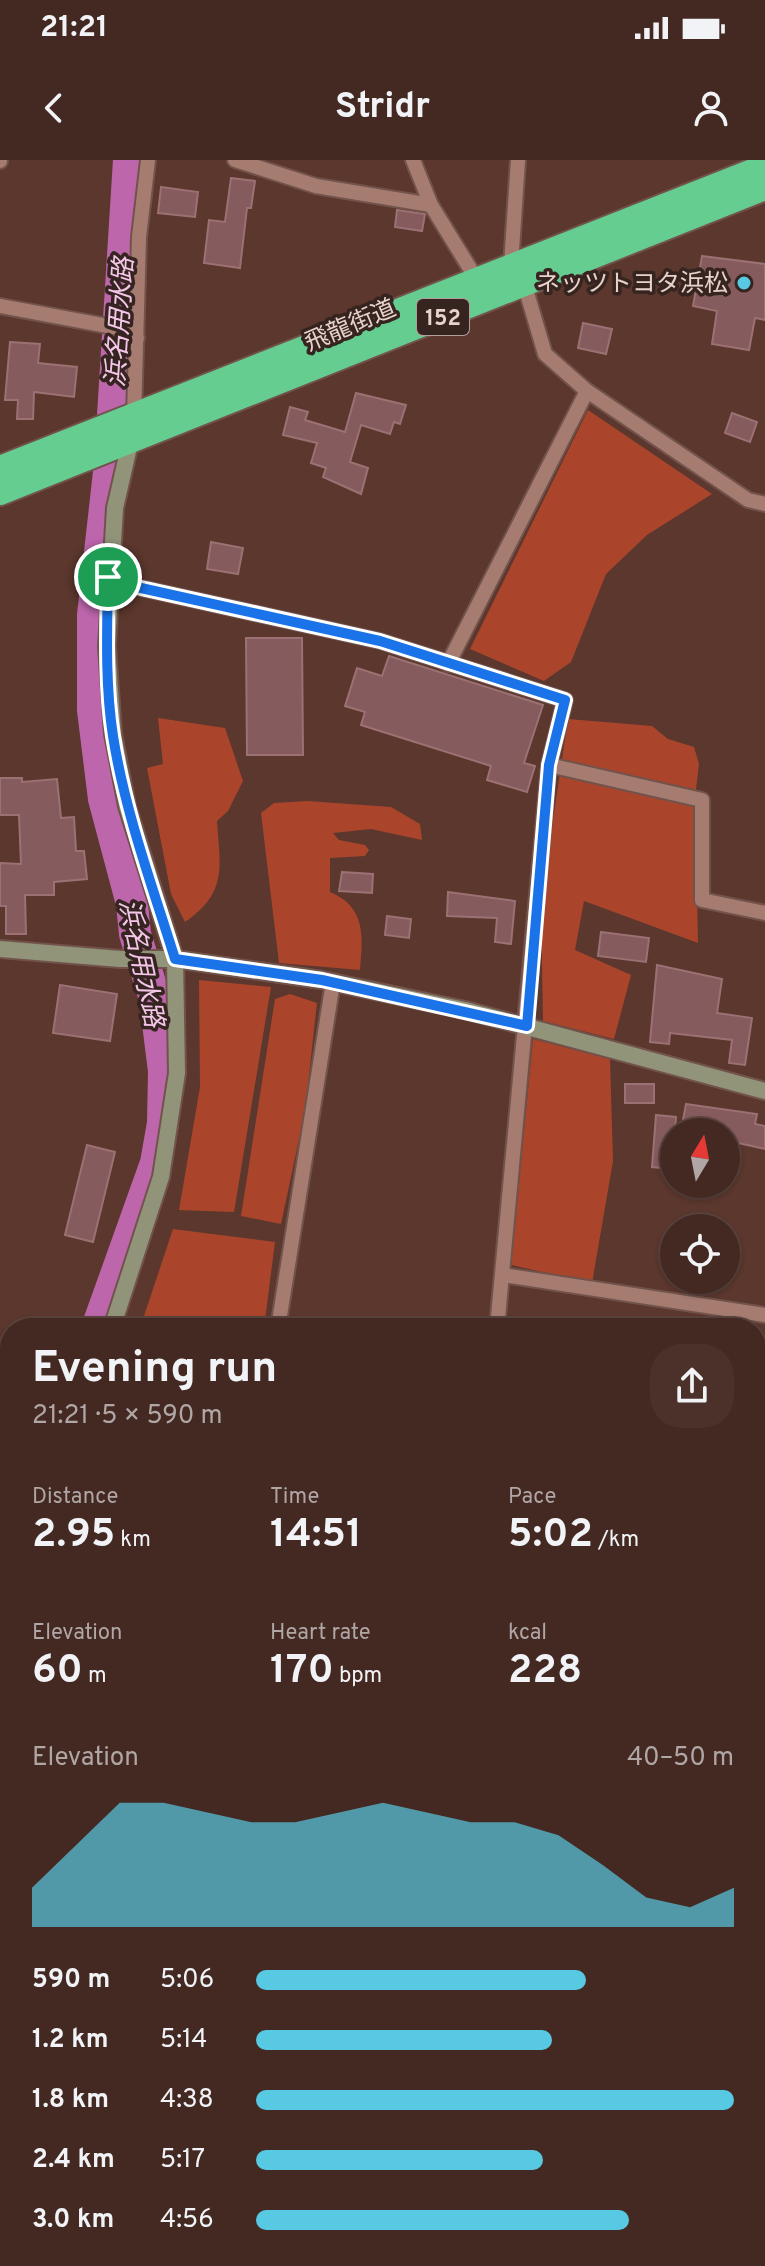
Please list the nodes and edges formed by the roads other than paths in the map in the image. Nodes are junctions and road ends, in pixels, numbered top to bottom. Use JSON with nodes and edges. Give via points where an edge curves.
{"nodes":[{"id":1,"x":148,"y":160,"type":"edge"},
{"id":2,"x":235,"y":160,"type":"edge"},
{"id":3,"x":413,"y":160,"type":"edge"},
{"id":4,"x":518,"y":160,"type":"edge"},
{"id":5,"x":765,"y":166,"type":"edge"},
{"id":6,"x":765,"y":188,"type":"edge"},
{"id":7,"x":431,"y":205,"type":"junction"},
{"id":8,"x":518,"y":274,"type":"junction"},
{"id":9,"x":477,"y":280,"type":"junction"},
{"id":10,"x":0,"y":306,"type":"edge"},
{"id":11,"x":133,"y":334,"type":"junction"},
{"id":12,"x":587,"y":391,"type":"junction"},
{"id":13,"x":127,"y":432,"type":"junction"},
{"id":14,"x":0,"y":468,"type":"edge"},
{"id":15,"x":0,"y":493,"type":"edge"},
{"id":16,"x":765,"y":504,"type":"edge"},
{"id":17,"x":108,"y":577,"type":"junction"},
{"id":18,"x":448,"y":664,"type":"junction"},
{"id":19,"x":549,"y":765,"type":"junction"},
{"id":20,"x":765,"y":913,"type":"edge"},
{"id":21,"x":0,"y":949,"type":"edge"},
{"id":22,"x":175,"y":959,"type":"junction"},
{"id":23,"x":333,"y":982,"type":"junction"},
{"id":24,"x":527,"y":1026,"type":"junction"},
{"id":25,"x":765,"y":1091,"type":"edge"},
{"id":26,"x":503,"y":1275,"type":"junction"},
{"id":27,"x":765,"y":1315,"type":"edge"},
{"id":28,"x":115,"y":1318,"type":"edge"},
{"id":29,"x":280,"y":1318,"type":"edge"},
{"id":30,"x":498,"y":1318,"type":"edge"}],
"edges":[{"from":1,"to":11,"type":"street"},
{"from":2,"to":7,"type":"street","via":[[316,186]]},
{"from":3,"to":7,"type":"street"},
{"from":4,"to":8,"type":"street"},
{"from":5,"to":8,"type":"highway","name":"飛龍街道","number":"152"},
{"from":6,"to":8,"type":"highway","name":"飛龍街道","number":"152"},
{"from":7,"to":9,"type":"street"},
{"from":8,"to":9,"type":"highway","name":"飛龍街道","number":"152"},
{"from":8,"to":12,"type":"street","via":[[545,354]]},
{"from":8,"to":13,"type":"highway","name":"飛龍街道","number":"152"},
{"from":9,"to":13,"type":"highway","name":"飛龍街道","number":"152"},
{"from":10,"to":11,"type":"street"},
{"from":11,"to":13,"type":"street"},
{"from":12,"to":16,"type":"street","via":[[748,500]]},
{"from":12,"to":18,"type":"street"},
{"from":13,"to":14,"type":"highway","name":"飛龍街道","number":"152","via":[[88,434]]},
{"from":13,"to":15,"type":"highway","name":"飛龍街道","number":"152","via":[[80,462]]},
{"from":13,"to":17,"type":"street"},
{"from":17,"to":18,"type":"street","via":[[380,641]]},
{"from":17,"to":22,"type":"street","via":[[113,734],[127,806]]},
{"from":18,"to":19,"type":"street","via":[[565,700]]},
{"from":19,"to":20,"type":"street","via":[[702,800],[702,900]]},
{"from":19,"to":24,"type":"street"},
{"from":21,"to":22,"type":"street"},
{"from":22,"to":23,"type":"street"},
{"from":22,"to":28,"type":"street","via":[[174,1113],[161,1177]]},
{"from":23,"to":24,"type":"street"},
{"from":23,"to":29,"type":"street"},
{"from":24,"to":25,"type":"street"},
{"from":24,"to":26,"type":"street"},
{"from":26,"to":27,"type":"street"},
{"from":26,"to":30,"type":"street"}]}
